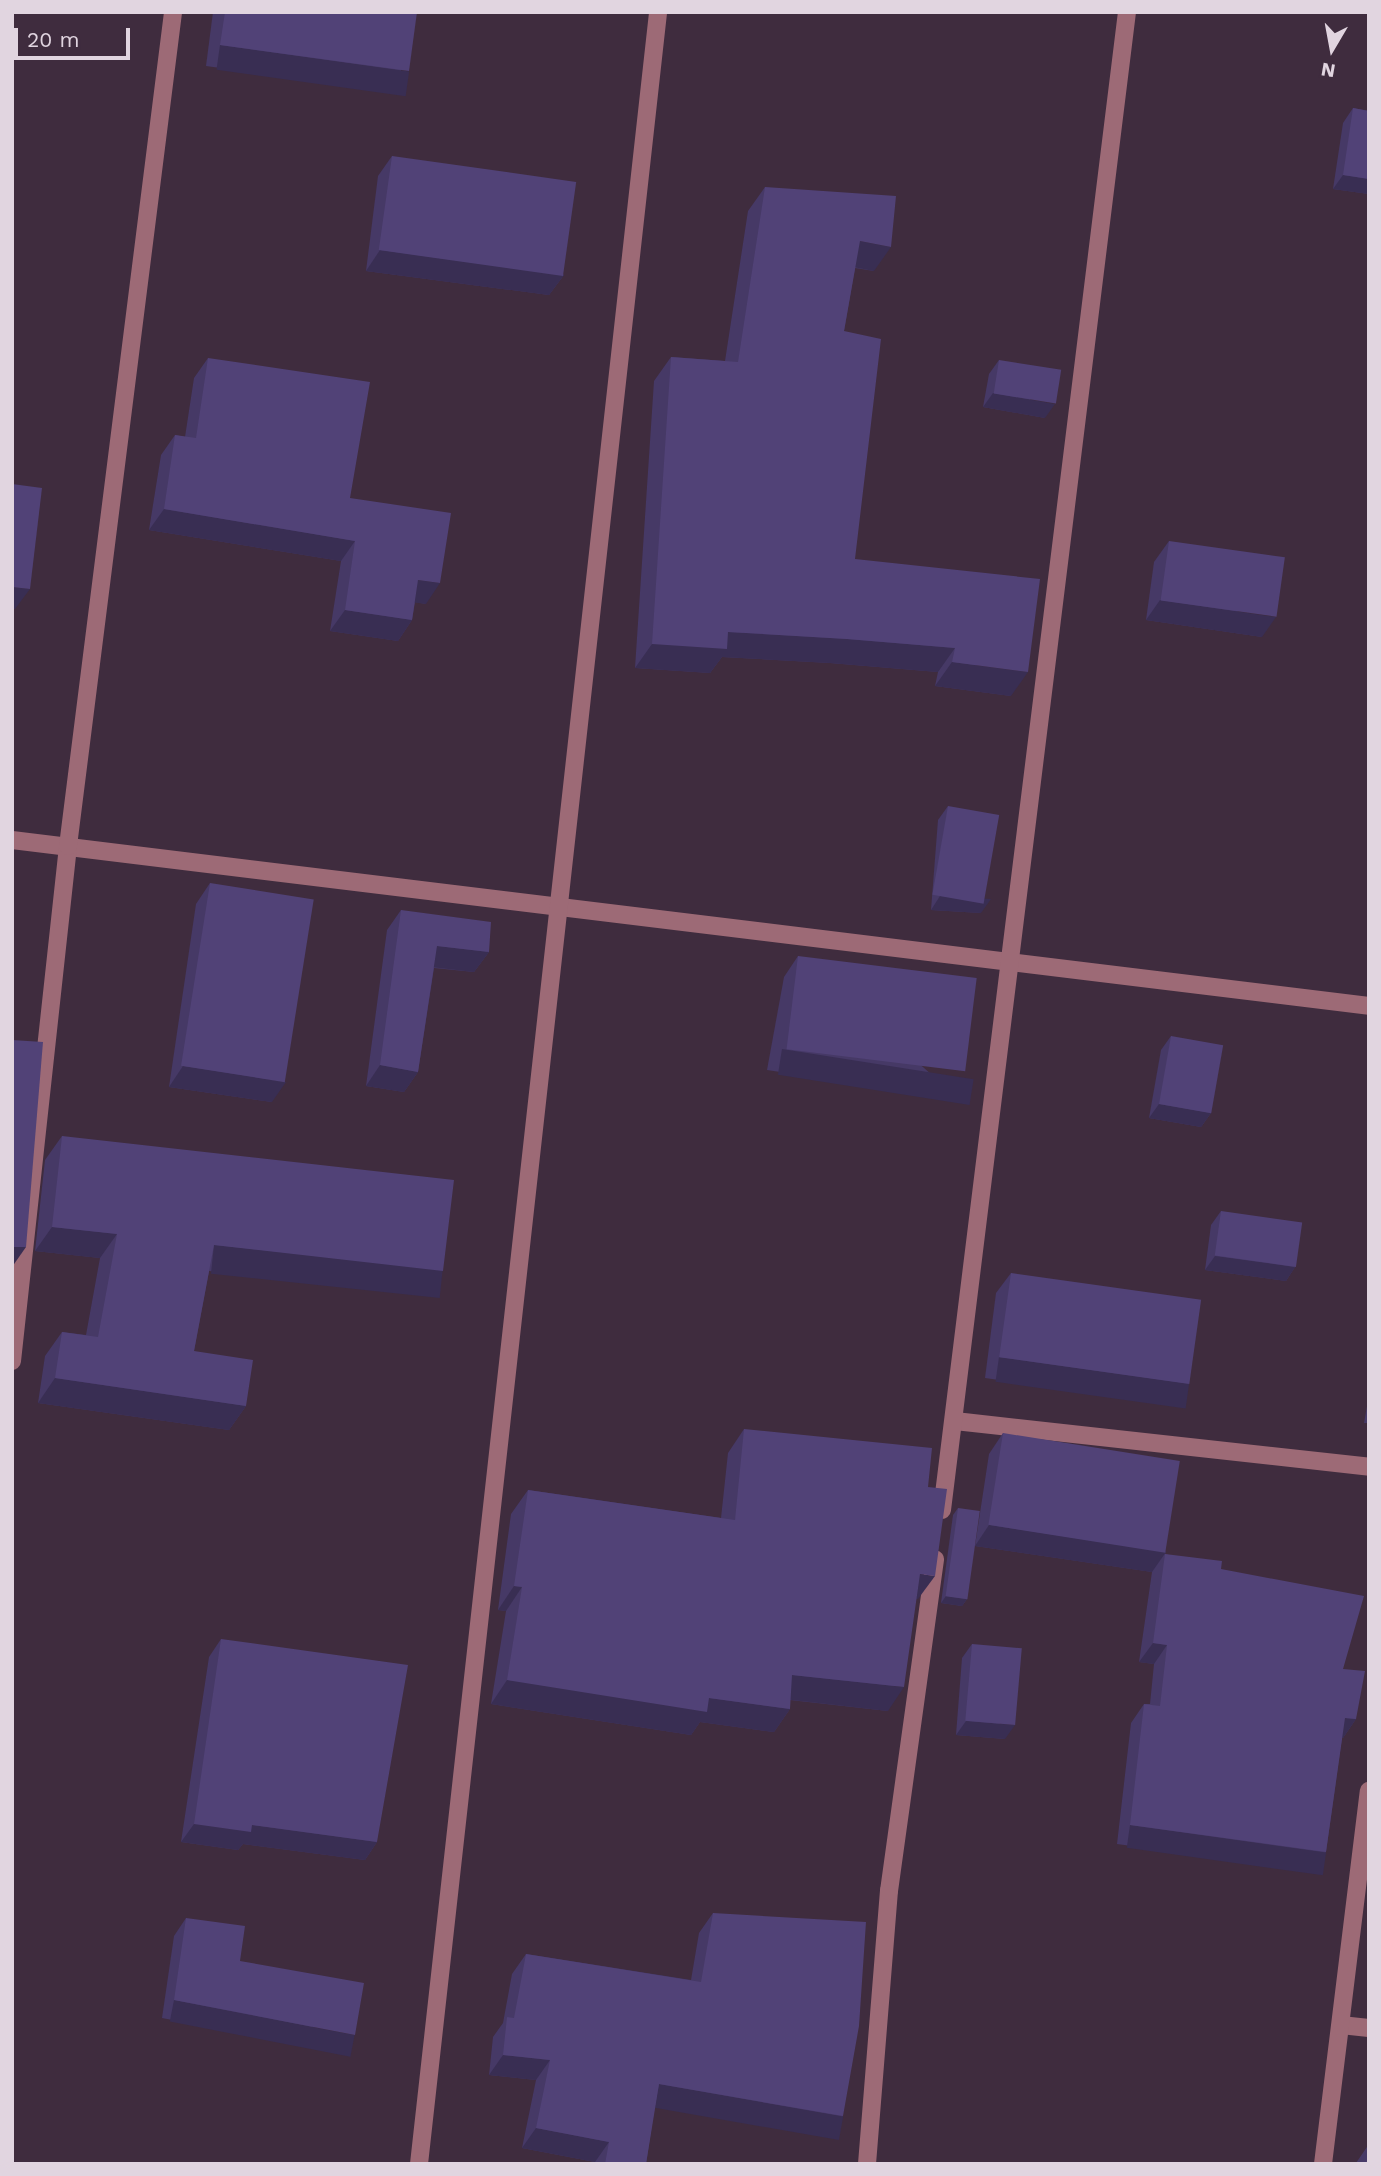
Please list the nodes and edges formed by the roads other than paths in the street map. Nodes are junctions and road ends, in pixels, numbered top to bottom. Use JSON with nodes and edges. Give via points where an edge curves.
{"nodes":[{"id":1,"x":173,"y":12,"type":"edge"},
{"id":2,"x":658,"y":12,"type":"edge"},
{"id":3,"x":1127,"y":12,"type":"edge"},
{"id":4,"x":12,"y":840,"type":"edge"},
{"id":5,"x":68,"y":846,"type":"junction"},
{"id":6,"x":555,"y":906,"type":"junction"},
{"id":7,"x":1012,"y":962,"type":"junction"},
{"id":8,"x":1369,"y":1006,"type":"edge"},
{"id":9,"x":16,"y":1303,"type":"edge"},
{"id":10,"x":12,"y":1362,"type":"edge"},
{"id":11,"x":955,"y":1421,"type":"junction"},
{"id":12,"x":1369,"y":1467,"type":"edge"},
{"id":13,"x":1369,"y":1791,"type":"edge"},
{"id":14,"x":1340,"y":2025,"type":"junction"},
{"id":15,"x":1369,"y":2028,"type":"edge"},
{"id":16,"x":419,"y":2164,"type":"edge"},
{"id":17,"x":867,"y":2164,"type":"edge"},
{"id":18,"x":1323,"y":2164,"type":"edge"}],
"edges":[{"from":1,"to":5,"type":"street"},
{"from":2,"to":6,"type":"street"},
{"from":3,"to":7,"type":"street"},
{"from":4,"to":5,"type":"street"},
{"from":5,"to":6,"type":"street"},
{"from":5,"to":9,"type":"street"},
{"from":6,"to":7,"type":"street"},
{"from":6,"to":16,"type":"street"},
{"from":7,"to":8,"type":"street"},
{"from":7,"to":11,"type":"street"},
{"from":9,"to":10,"type":"street"},
{"from":11,"to":12,"type":"street"},
{"from":11,"to":17,"type":"street","via":[[889,1891]]},
{"from":13,"to":14,"type":"street"},
{"from":14,"to":15,"type":"street"},
{"from":14,"to":18,"type":"street"}]}
